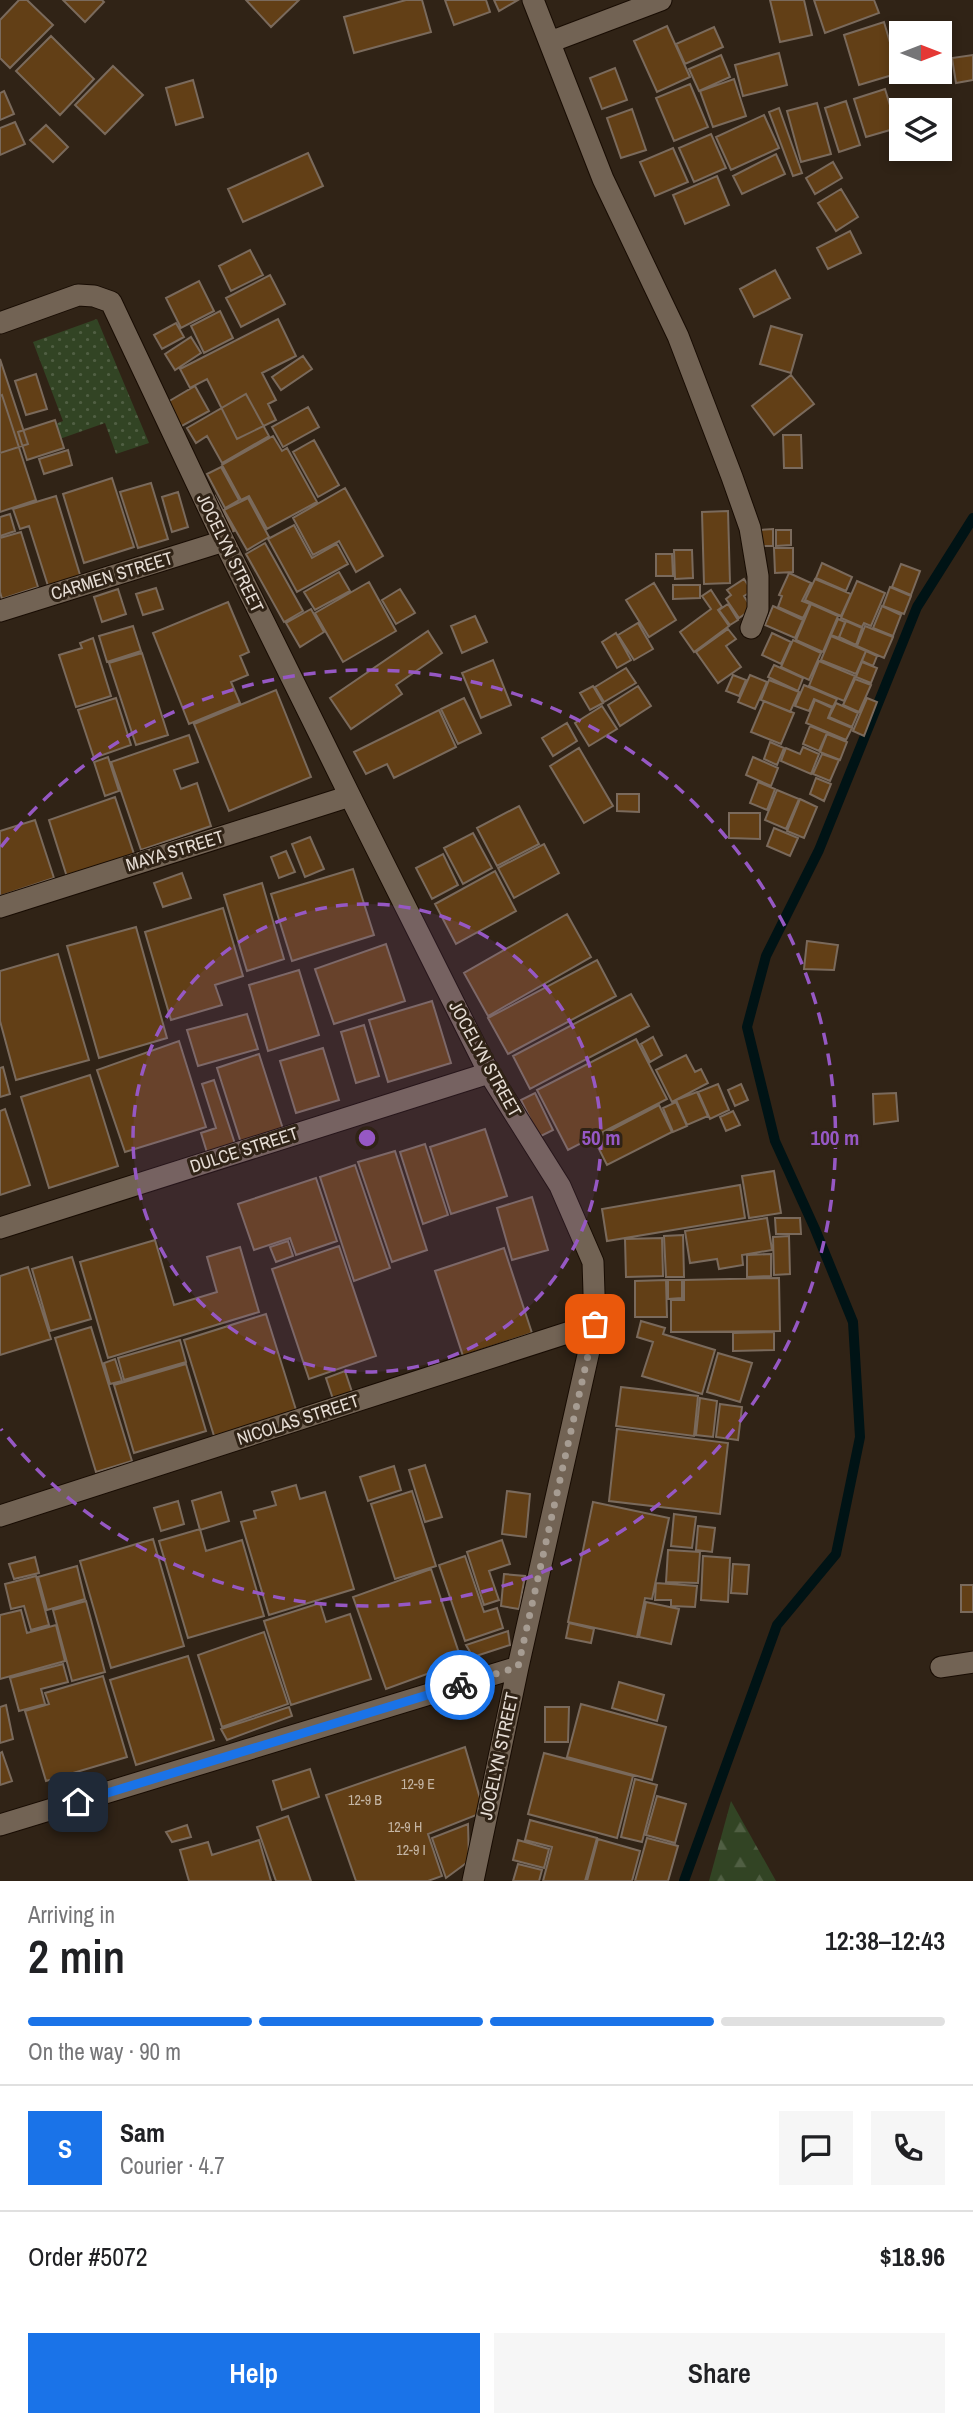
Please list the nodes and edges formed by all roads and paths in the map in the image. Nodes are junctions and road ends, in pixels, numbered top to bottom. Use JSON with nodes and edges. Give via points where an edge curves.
{"nodes":[{"id":1,"x":533,"y":0,"type":"edge"},
{"id":2,"x":661,"y":0,"type":"edge"},
{"id":3,"x":550,"y":42,"type":"junction"},
{"id":4,"x":0,"y":323,"type":"edge"},
{"id":5,"x":224,"y":541,"type":"junction"},
{"id":6,"x":0,"y":611,"type":"edge"},
{"id":7,"x":751,"y":628,"type":"dead end"},
{"id":8,"x":350,"y":796,"type":"junction"},
{"id":9,"x":0,"y":906,"type":"edge"},
{"id":10,"x":489,"y":1073,"type":"junction"},
{"id":11,"x":0,"y":1228,"type":"edge"},
{"id":12,"x":595,"y":1324,"type":"junction"},
{"id":13,"x":0,"y":1516,"type":"edge"},
{"id":14,"x":973,"y":1662,"type":"edge"},
{"id":15,"x":518,"y":1667,"type":"junction"},
{"id":16,"x":941,"y":1667,"type":"dead end"},
{"id":17,"x":0,"y":1825,"type":"edge"},
{"id":18,"x":473,"y":1881,"type":"edge"}],
"edges":[{"from":1,"to":3,"type":"street"},
{"from":2,"to":3,"type":"street"},
{"from":3,"to":7,"type":"street","via":[[603,179],[678,336],[737,490],[750,528],[758,576],[758,609]]},
{"from":4,"to":5,"type":"street","name":"JOCELYN STREET","via":[[78,295],[111,302]]},
{"from":5,"to":6,"type":"street","name":"CARMEN STREET"},
{"from":5,"to":8,"type":"street","name":"JOCELYN STREET"},
{"from":8,"to":9,"type":"street","name":"MAYA STREET"},
{"from":8,"to":10,"type":"street","name":"JOCELYN STREET"},
{"from":10,"to":11,"type":"street","name":"DULCE STREET"},
{"from":10,"to":12,"type":"street","name":"JOCELYN STREET","via":[[561,1186],[593,1262]]},
{"from":12,"to":13,"type":"street","name":"NICOLAS STREET"},
{"from":12,"to":15,"type":"street","name":"JOCELYN STREET"},
{"from":14,"to":16,"type":"street"},
{"from":15,"to":17,"type":"street"},
{"from":15,"to":18,"type":"street","name":"JOCELYN STREET"}]}
